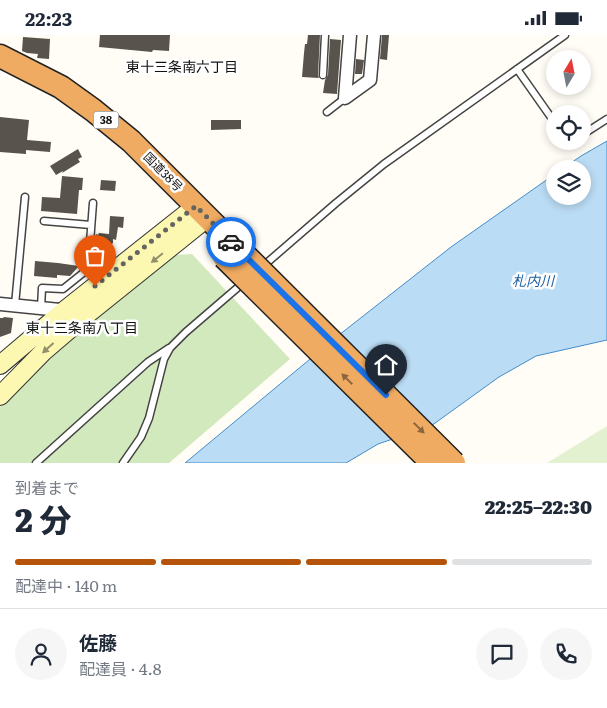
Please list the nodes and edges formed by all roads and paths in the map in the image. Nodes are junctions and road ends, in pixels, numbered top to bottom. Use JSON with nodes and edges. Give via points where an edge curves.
{"nodes":[{"id":1,"x":325,"y":35,"type":"edge"},
{"id":2,"x":350,"y":35,"type":"edge"},
{"id":3,"x":374,"y":35,"type":"edge"},
{"id":4,"x":565,"y":35,"type":"edge"},
{"id":5,"x":0,"y":56,"type":"edge"},
{"id":6,"x":517,"y":69,"type":"junction"},
{"id":7,"x":0,"y":71,"type":"edge"},
{"id":8,"x":323,"y":75,"type":"dead end"},
{"id":9,"x":345,"y":98,"type":"junction"},
{"id":10,"x":546,"y":110,"type":"edge"},
{"id":11,"x":327,"y":112,"type":"dead end"},
{"id":12,"x":607,"y":119,"type":"edge"},
{"id":13,"x":591,"y":129,"type":"edge"},
{"id":14,"x":25,"y":197,"type":"dead end"},
{"id":15,"x":93,"y":203,"type":"dead end"},
{"id":16,"x":196,"y":217,"type":"junction"},
{"id":17,"x":44,"y":221,"type":"dead end"},
{"id":18,"x":91,"y":225,"type":"junction"},
{"id":19,"x":230,"y":251,"type":"junction"},
{"id":20,"x":0,"y":304,"type":"edge"},
{"id":21,"x":15,"y":305,"type":"junction"},
{"id":22,"x":41,"y":308,"type":"junction"},
{"id":23,"x":65,"y":310,"type":"junction"},
{"id":24,"x":85,"y":316,"type":"junction"},
{"id":25,"x":170,"y":348,"type":"junction"},
{"id":26,"x":0,"y":365,"type":"edge"},
{"id":27,"x":0,"y":396,"type":"edge"},
{"id":28,"x":36,"y":463,"type":"edge"},
{"id":29,"x":123,"y":463,"type":"edge"},
{"id":30,"x":432,"y":463,"type":"edge"},
{"id":31,"x":454,"y":463,"type":"edge"}],
"edges":[{"from":1,"to":8,"type":"lane"},
{"from":2,"to":9,"type":"street"},
{"from":3,"to":9,"type":"street","via":[[370,80]]},
{"from":4,"to":6,"type":"lane"},
{"from":5,"to":16,"type":"highway","name":"国道38号","number":"38","via":[[61,87],[94,110],[167,175]]},
{"from":6,"to":10,"type":"lane"},
{"from":6,"to":25,"type":"lane","via":[[364,181]]},
{"from":7,"to":16,"type":"highway","name":"国道38号","number":"38","via":[[58,103],[122,152]]},
{"from":9,"to":11,"type":"lane"},
{"from":12,"to":13,"type":"lane"},
{"from":14,"to":21,"type":"lane"},
{"from":15,"to":18,"type":"lane"},
{"from":16,"to":19,"type":"highway","name":"国道38号","number":"38"},
{"from":16,"to":23,"type":"street"},
{"from":16,"to":24,"type":"street","one_way":true},
{"from":17,"to":18,"type":"lane"},
{"from":18,"to":22,"type":"lane","via":[[88,269],[63,289],[42,288]]},
{"from":30,"to":19,"type":"highway","name":"国道38号","number":"38","one_way":true,"bridge":true},
{"from":19,"to":31,"type":"highway","name":"国道38号","number":"38","one_way":true,"bridge":true},
{"from":20,"to":21,"type":"street"},
{"from":21,"to":22,"type":"street"},
{"from":22,"to":23,"type":"street"},
{"from":23,"to":24,"type":"street"},
{"from":23,"to":26,"type":"street"},
{"from":24,"to":27,"type":"street","one_way":true,"via":[[43,352]]},
{"from":25,"to":28,"type":"lane","via":[[148,362]]},
{"from":25,"to":29,"type":"lane","via":[[164,359],[149,418],[141,437]]}]}
